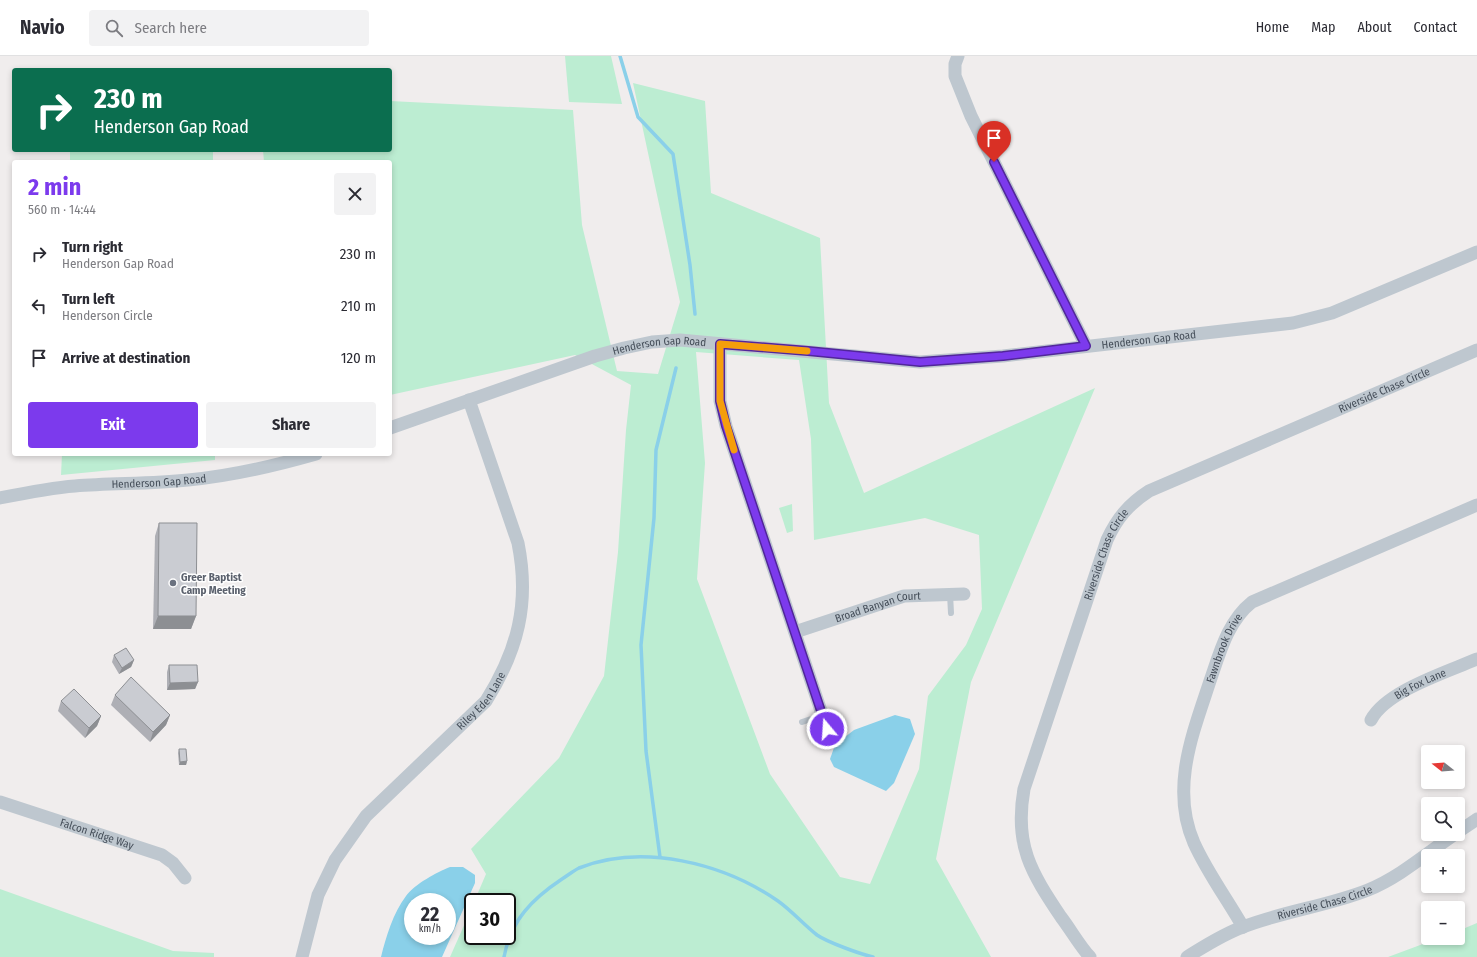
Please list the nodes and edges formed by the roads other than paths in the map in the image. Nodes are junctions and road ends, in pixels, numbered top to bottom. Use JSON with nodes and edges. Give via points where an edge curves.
{"nodes":[{"id":1,"x":958,"y":56,"type":"edge"},
{"id":2,"x":1477,"y":252,"type":"edge"},
{"id":3,"x":720,"y":344,"type":"junction"},
{"id":4,"x":1086,"y":346,"type":"junction"},
{"id":5,"x":1477,"y":350,"type":"edge"},
{"id":6,"x":469,"y":400,"type":"junction"},
{"id":7,"x":392,"y":427,"type":"edge"},
{"id":8,"x":309,"y":456,"type":"edge"},
{"id":9,"x":0,"y":498,"type":"edge"},
{"id":10,"x":1477,"y":505,"type":"edge"},
{"id":11,"x":950,"y":594,"type":"junction"},
{"id":12,"x":964,"y":594,"type":"dead end"},
{"id":13,"x":951,"y":614,"type":"dead end"},
{"id":14,"x":795,"y":632,"type":"junction"},
{"id":15,"x":1477,"y":659,"type":"edge"},
{"id":16,"x":823,"y":715,"type":"junction"},
{"id":17,"x":1371,"y":720,"type":"dead end"},
{"id":18,"x":802,"y":722,"type":"dead end"},
{"id":19,"x":827,"y":729,"type":"dead end"},
{"id":20,"x":0,"y":802,"type":"edge"},
{"id":21,"x":1477,"y":819,"type":"edge"},
{"id":22,"x":1465,"y":827,"type":"edge"},
{"id":23,"x":1445,"y":841,"type":"edge"},
{"id":24,"x":186,"y":878,"type":"dead end"},
{"id":25,"x":1243,"y":926,"type":"junction"},
{"id":26,"x":302,"y":957,"type":"edge"},
{"id":27,"x":1090,"y":957,"type":"edge"},
{"id":28,"x":1187,"y":957,"type":"edge"}],
"edges":[{"from":1,"to":4,"type":"street","via":[[955,76],[971,116]]},
{"from":2,"to":4,"type":"street","name":"Henderson Gap Road","via":[[1314,319],[1272,327]]},
{"from":3,"to":4,"type":"street","name":"Henderson Gap Road","via":[[920,362]]},
{"from":3,"to":6,"type":"street","name":"Henderson Gap Road","via":[[680,340],[624,348]]},
{"from":3,"to":14,"type":"street","via":[[720,401],[726,426]]},
{"from":5,"to":27,"type":"street","name":"Riverside Chase Circle","via":[[1149,491],[1127,507],[1114,525],[1104,548],[1024,789],[1021,806],[1022,840],[1032,872]]},
{"from":6,"to":7,"type":"street","name":"Henderson Gap Road"},
{"from":6,"to":26,"type":"street","name":"Riley Eden Lane","via":[[518,543],[523,590],[521,620],[500,680],[486,701],[366,816],[335,860],[318,895]]},
{"from":8,"to":9,"type":"street","name":"Henderson Gap Road","via":[[231,475],[154,483],[76,486]]},
{"from":10,"to":25,"type":"street","name":"Fawnbrook Drive","via":[[1252,602],[1235,619],[1222,647],[1191,738],[1185,763],[1183,790],[1186,817],[1194,843]]},
{"from":11,"to":12,"type":"street","name":"Broad Banyan Court"},
{"from":11,"to":13,"type":"lane"},
{"from":11,"to":14,"type":"street","name":"Broad Banyan Court","via":[[904,596]]},
{"from":14,"to":16,"type":"street"},
{"from":15,"to":17,"type":"street","name":"Big Fox Lane","via":[[1397,694],[1381,706]]},
{"from":16,"to":18,"type":"lane"},
{"from":16,"to":19,"type":"street"},
{"from":20,"to":24,"type":"street","name":"Falcon Ridge Way","via":[[162,855]]},
{"from":21,"to":22,"type":"street"},
{"from":23,"to":25,"type":"street","name":"Riverside Chase Circle","via":[[1397,874],[1369,889],[1340,900]]},
{"from":25,"to":28,"type":"street","name":"Riverside Chase Circle"}]}
